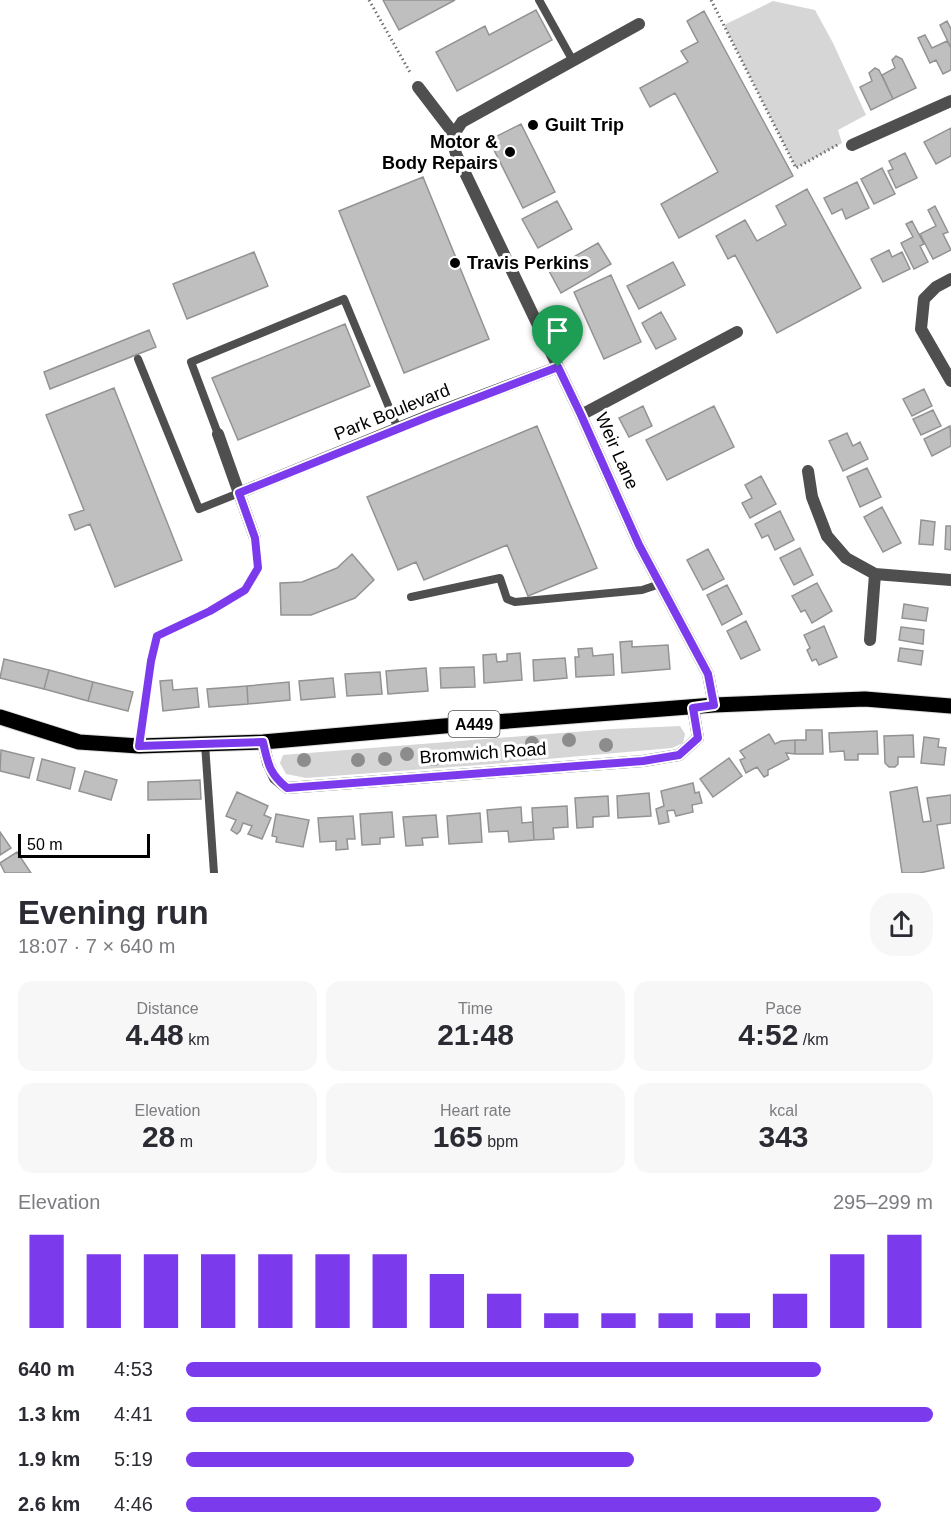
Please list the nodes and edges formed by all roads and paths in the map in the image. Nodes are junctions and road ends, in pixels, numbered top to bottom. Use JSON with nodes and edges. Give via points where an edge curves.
{"nodes":[{"id":1,"x":369,"y":0,"type":"edge"},
{"id":2,"x":539,"y":0,"type":"edge"},
{"id":3,"x":711,"y":0,"type":"edge"},
{"id":4,"x":639,"y":24,"type":"dead end"},
{"id":5,"x":573,"y":61,"type":"junction"},
{"id":6,"x":418,"y":87,"type":"joint"},
{"id":7,"x":951,"y":100,"type":"edge"},
{"id":8,"x":454,"y":134,"type":"junction"},
{"id":9,"x":852,"y":145,"type":"joint"},
{"id":10,"x":951,"y":279,"type":"edge"},
{"id":11,"x":737,"y":332,"type":"dead end"},
{"id":12,"x":138,"y":359,"type":"dead end"},
{"id":13,"x":558,"y":367,"type":"junction"},
{"id":14,"x":951,"y":381,"type":"edge"},
{"id":15,"x":581,"y":415,"type":"junction"},
{"id":16,"x":398,"y":429,"type":"junction"},
{"id":17,"x":218,"y":434,"type":"joint"},
{"id":18,"x":808,"y":471,"type":"dead end"},
{"id":19,"x":239,"y":493,"type":"junction"},
{"id":20,"x":255,"y":538,"type":"joint"},
{"id":21,"x":875,"y":574,"type":"junction"},
{"id":22,"x":951,"y":580,"type":"edge"},
{"id":23,"x":660,"y":584,"type":"junction"},
{"id":24,"x":411,"y":597,"type":"dead end"},
{"id":25,"x":870,"y":640,"type":"dead end"},
{"id":26,"x":714,"y":705,"type":"junction"},
{"id":27,"x":951,"y":706,"type":"edge"},
{"id":28,"x":693,"y":708,"type":"junction"},
{"id":29,"x":0,"y":717,"type":"edge"},
{"id":30,"x":263,"y":742,"type":"junction"},
{"id":31,"x":205,"y":744,"type":"junction"},
{"id":32,"x":139,"y":746,"type":"junction"},
{"id":33,"x":214,"y":873,"type":"edge"}],
"edges":[{"from":1,"to":6,"type":"path"},
{"from":2,"to":5,"type":"lane"},
{"from":3,"to":9,"type":"path","via":[[796,168],[842,143]]},
{"from":4,"to":5,"type":"street"},
{"from":5,"to":8,"type":"street","via":[[462,122]]},
{"from":6,"to":8,"type":"street","name":"Weir Lane"},
{"from":7,"to":9,"type":"street"},
{"from":8,"to":13,"type":"street","name":"Weir Lane","via":[[456,154]]},
{"from":10,"to":14,"type":"street","via":[[924,299],[921,329]]},
{"from":11,"to":15,"type":"street"},
{"from":12,"to":19,"type":"lane","via":[[199,509]]},
{"from":13,"to":15,"type":"street","name":"Weir Lane"},
{"from":13,"to":16,"type":"street","name":"Park Boulevard"},
{"from":15,"to":23,"type":"street","name":"Weir Lane"},
{"from":16,"to":17,"type":"lane","via":[[344,298],[191,362]]},
{"from":16,"to":19,"type":"street","name":"Park Boulevard"},
{"from":17,"to":19,"type":"street"},
{"from":18,"to":21,"type":"street","via":[[812,497],[827,536],[846,558]]},
{"from":19,"to":20,"type":"street"},
{"from":20,"to":32,"type":"path","via":[[258,568],[245,590],[157,636]]},
{"from":21,"to":22,"type":"street"},
{"from":21,"to":25,"type":"street"},
{"from":23,"to":24,"type":"lane","via":[[642,590],[514,602],[507,599],[500,578]]},
{"from":23,"to":26,"type":"street","name":"Weir Lane","via":[[708,674]]},
{"from":26,"to":27,"type":"main road","name":"Bromwich Road","number":"A449","via":[[865,699]]},
{"from":26,"to":28,"type":"main road","name":"Bromwich Road","number":"A449"},
{"from":28,"to":30,"type":"main road","name":"Bromwich Road","number":"A449"},
{"from":28,"to":30,"type":"street","name":"Bromwich Road","via":[[698,738],[679,755],[643,761],[287,788],[275,778]]},
{"from":29,"to":32,"type":"main road","name":"Bromwich Road","number":"A449","via":[[79,742]]},
{"from":30,"to":31,"type":"main road","name":"Bromwich Road","number":"A449"},
{"from":31,"to":32,"type":"main road","name":"Bromwich Road","number":"A449"},
{"from":31,"to":33,"type":"lane"}]}
